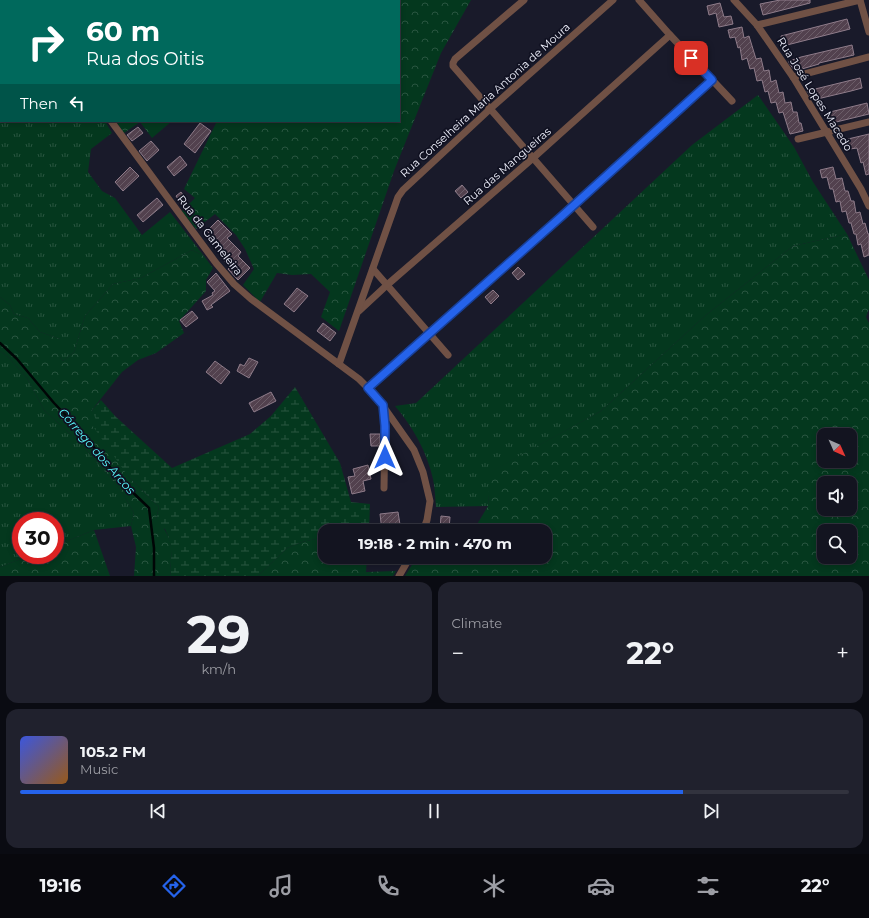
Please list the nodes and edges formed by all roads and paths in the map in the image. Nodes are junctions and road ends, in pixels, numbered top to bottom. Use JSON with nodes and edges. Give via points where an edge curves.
{"nodes":[{"id":1,"x":524,"y":0,"type":"edge"},
{"id":2,"x":613,"y":0,"type":"edge"},
{"id":3,"x":639,"y":0,"type":"edge"},
{"id":4,"x":734,"y":0,"type":"edge"},
{"id":5,"x":860,"y":0,"type":"edge"},
{"id":6,"x":757,"y":25,"type":"junction"},
{"id":7,"x":869,"y":32,"type":"edge"},
{"id":8,"x":670,"y":35,"type":"junction"},
{"id":9,"x":869,"y":57,"type":"edge"},
{"id":10,"x":793,"y":77,"type":"junction"},
{"id":11,"x":712,"y":80,"type":"junction"},
{"id":12,"x":732,"y":101,"type":"dead end"},
{"id":13,"x":490,"y":109,"type":"junction"},
{"id":14,"x":112,"y":122,"type":"edge"},
{"id":15,"x":869,"y":122,"type":"edge"},
{"id":16,"x":827,"y":133,"type":"junction"},
{"id":17,"x":798,"y":139,"type":"dead end"},
{"id":18,"x":533,"y":158,"type":"junction"},
{"id":19,"x":574,"y":205,"type":"junction"},
{"id":20,"x":869,"y":206,"type":"edge"},
{"id":21,"x":593,"y":227,"type":"dead end"},
{"id":22,"x":373,"y":269,"type":"junction"},
{"id":23,"x":387,"y":285,"type":"junction"},
{"id":24,"x":358,"y":313,"type":"junction"},
{"id":25,"x":430,"y":334,"type":"junction"},
{"id":26,"x":448,"y":355,"type":"dead end"},
{"id":27,"x":339,"y":364,"type":"junction"},
{"id":28,"x":368,"y":388,"type":"junction"},
{"id":29,"x":383,"y":405,"type":"junction"},
{"id":30,"x":384,"y":488,"type":"dead end"},
{"id":31,"x":426,"y":524,"type":"edge"},
{"id":32,"x":406,"y":564,"type":"edge"},
{"id":33,"x":399,"y":576,"type":"edge"}],
"edges":[{"from":1,"to":13,"type":"street","via":[[455,59],[453,65]]},
{"from":2,"to":13,"type":"street","name":"Rua Conselheira Maria Antonia de Moura"},
{"from":3,"to":8,"type":"street"},
{"from":4,"to":6,"type":"street","name":"Rua José Lopes Macedo"},
{"from":5,"to":6,"type":"street"},
{"from":5,"to":7,"type":"street"},
{"from":6,"to":10,"type":"street","name":"Rua José Lopes Macedo"},
{"from":8,"to":11,"type":"street"},
{"from":8,"to":18,"type":"street","name":"Rua das Mangueiras"},
{"from":9,"to":10,"type":"street"},
{"from":10,"to":16,"type":"street","name":"Rua José Lopes Macedo"},
{"from":11,"to":12,"type":"street"},
{"from":11,"to":19,"type":"street"},
{"from":13,"to":18,"type":"street"},
{"from":13,"to":22,"type":"street","name":"Rua Conselheira Maria Antonia de Moura","via":[[403,190],[398,197]]},
{"from":14,"to":27,"type":"street","name":"Rua da Gameleira","via":[[234,284]]},
{"from":15,"to":16,"type":"street"},
{"from":16,"to":17,"type":"street"},
{"from":16,"to":20,"type":"street","name":"Rua José Lopes Macedo"},
{"from":18,"to":19,"type":"street"},
{"from":18,"to":23,"type":"street","name":"Rua das Mangueiras"},
{"from":19,"to":21,"type":"street"},
{"from":19,"to":25,"type":"street"},
{"from":22,"to":23,"type":"street"},
{"from":22,"to":24,"type":"street","name":"Rua Conselheira Maria Antonia de Moura"},
{"from":23,"to":24,"type":"street","name":"Rua das Mangueiras"},
{"from":23,"to":25,"type":"street"},
{"from":24,"to":27,"type":"street","name":"Rua Conselheira Maria Antonia de Moura"},
{"from":25,"to":26,"type":"street"},
{"from":25,"to":28,"type":"street"},
{"from":27,"to":28,"type":"street","name":"Rua da Gameleira"},
{"from":28,"to":29,"type":"street","name":"Rua da Gameleira"},
{"from":29,"to":30,"type":"street"},
{"from":29,"to":31,"type":"street","name":"Rua da Gameleira","via":[[414,450],[423,472],[430,501]]},
{"from":32,"to":33,"type":"street"}]}
